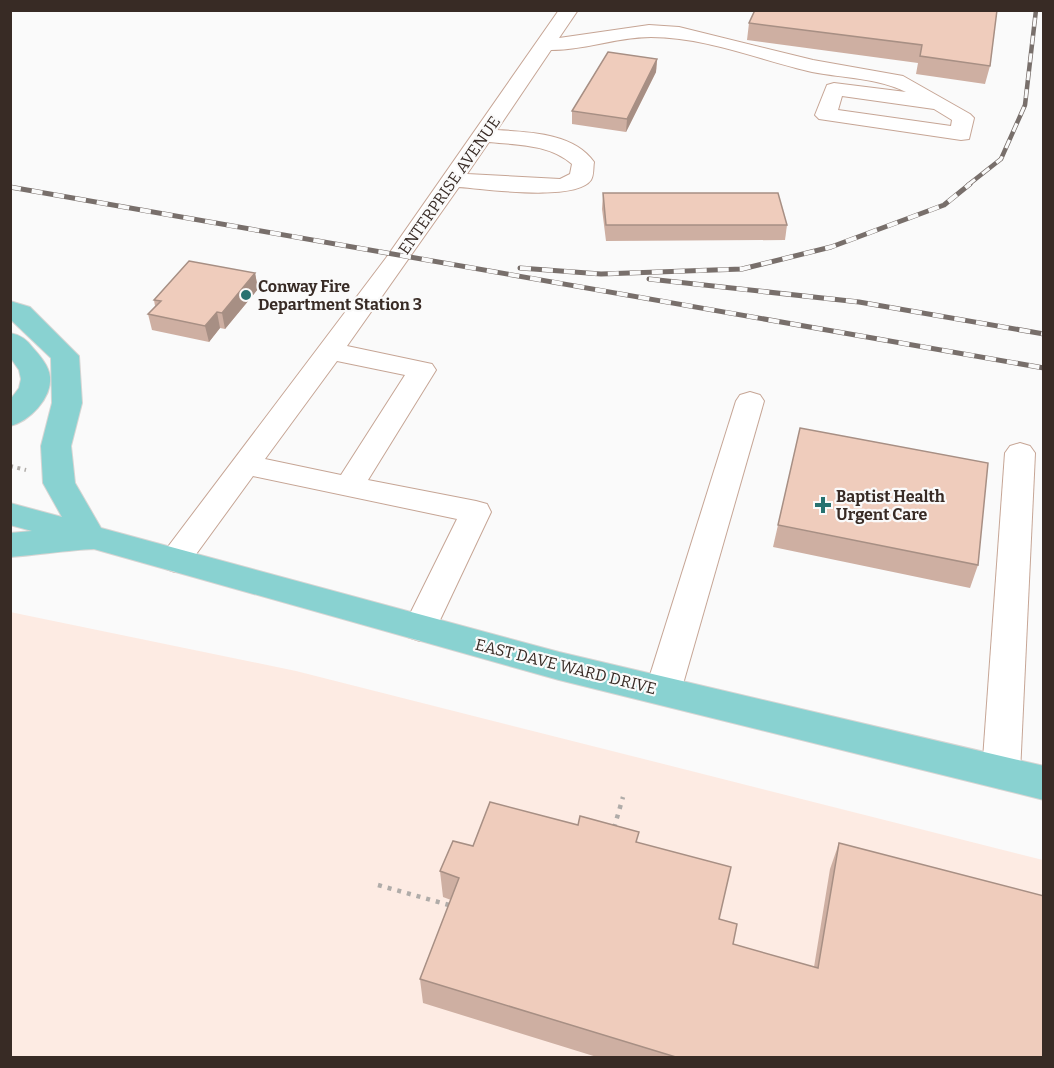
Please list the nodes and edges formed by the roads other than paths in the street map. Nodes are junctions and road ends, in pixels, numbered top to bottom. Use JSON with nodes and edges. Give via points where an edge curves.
{"nodes":[{"id":1,"x":569,"y":10,"type":"edge"},
{"id":2,"x":546,"y":44,"type":"junction"},
{"id":3,"x":938,"y":103,"type":"junction"},
{"id":4,"x":483,"y":135,"type":"junction"},
{"id":5,"x":452,"y":180,"type":"junction"},
{"id":6,"x":10,"y":309,"type":"edge"},
{"id":7,"x":10,"y":341,"type":"edge"},
{"id":8,"x":330,"y":351,"type":"junction"},
{"id":9,"x":750,"y":401,"type":"dead end"},
{"id":10,"x":10,"y":417,"type":"edge"},
{"id":11,"x":1020,"y":453,"type":"dead end"},
{"id":12,"x":246,"y":465,"type":"junction"},
{"id":13,"x":348,"y":487,"type":"junction"},
{"id":14,"x":10,"y":514,"type":"edge"},
{"id":15,"x":91,"y":538,"type":"junction"},
{"id":16,"x":10,"y":545,"type":"edge"},
{"id":17,"x":175,"y":560,"type":"junction"},
{"id":18,"x":420,"y":628,"type":"junction"},
{"id":19,"x":663,"y":691,"type":"junction"},
{"id":20,"x":1001,"y":773,"type":"junction"},
{"id":21,"x":1044,"y":783,"type":"edge"}],
"edges":[{"from":1,"to":2,"type":"street","name":"ENTERPRISE AVENUE"},
{"from":2,"to":3,"type":"street","via":[[570,45],[649,32],[679,33],[813,66],[896,80]]},
{"from":2,"to":4,"type":"street","name":"ENTERPRISE AVENUE"},
{"from":3,"to":3,"type":"street","via":[[963,118],[961,134],[826,115],[834,89]]},
{"from":4,"to":5,"type":"street","name":"ENTERPRISE AVENUE"},
{"from":4,"to":5,"type":"street","via":[[572,150],[583,162],[581,178],[563,186]]},
{"from":5,"to":8,"type":"street","name":"ENTERPRISE AVENUE"},
{"from":6,"to":15,"type":"main road","via":[[20,313],[65,356],[67,403],[56,446],[59,483]]},
{"from":7,"to":10,"type":"main road","via":[[28,356],[37,375],[30,400]]},
{"from":8,"to":12,"type":"street","name":"ENTERPRISE AVENUE"},
{"from":8,"to":13,"type":"street","via":[[422,370]]},
{"from":9,"to":19,"type":"street"},
{"from":11,"to":20,"type":"street"},
{"from":12,"to":13,"type":"street"},
{"from":12,"to":17,"type":"street","name":"ENTERPRISE AVENUE"},
{"from":13,"to":18,"type":"street","via":[[476,512]]},
{"from":14,"to":15,"type":"main road","name":"EAST DAVE WARD DRIVE"},
{"from":15,"to":16,"type":"main road"},
{"from":15,"to":17,"type":"main road","name":"EAST DAVE WARD DRIVE"},
{"from":17,"to":18,"type":"main road","name":"EAST DAVE WARD DRIVE"},
{"from":18,"to":19,"type":"main road","name":"EAST DAVE WARD DRIVE"},
{"from":19,"to":20,"type":"main road","name":"EAST DAVE WARD DRIVE"},
{"from":20,"to":21,"type":"main road","name":"EAST DAVE WARD DRIVE"}]}
